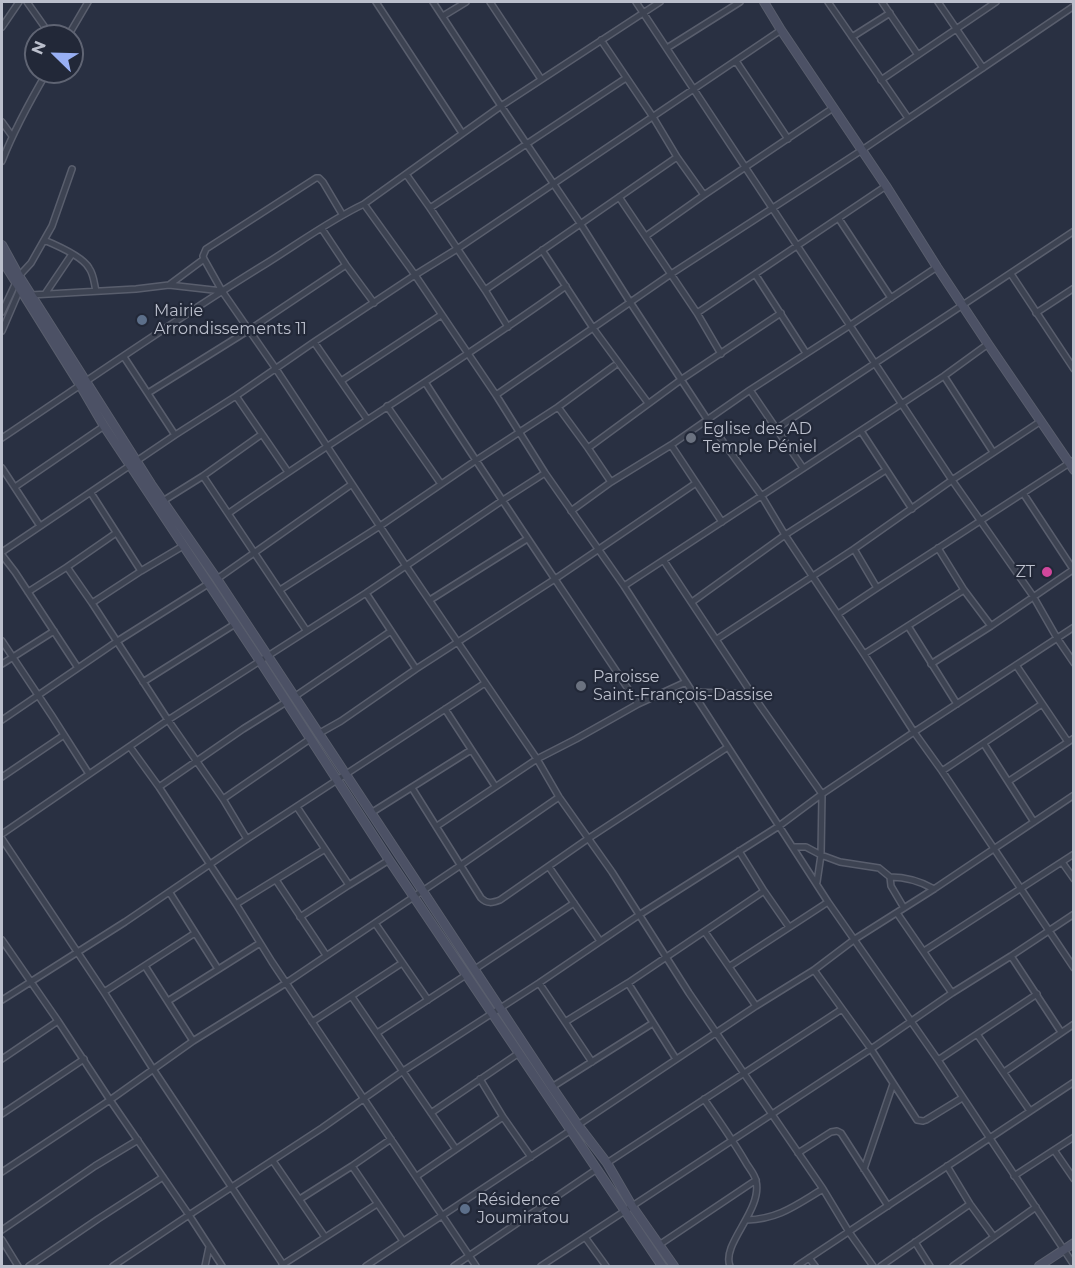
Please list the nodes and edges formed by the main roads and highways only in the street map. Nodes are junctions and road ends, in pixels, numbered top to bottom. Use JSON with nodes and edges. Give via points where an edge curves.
{"nodes":[{"id":1,"x":764,"y":2,"type":"edge"},
{"id":2,"x":2,"y":244,"type":"edge"},
{"id":3,"x":2,"y":260,"type":"edge"},
{"id":4,"x":19,"y":283,"type":"junction"},
{"id":5,"x":83,"y":383,"type":"junction"},
{"id":6,"x":133,"y":463,"type":"junction"},
{"id":7,"x":1072,"y":464,"type":"edge"},
{"id":8,"x":264,"y":659,"type":"junction"},
{"id":9,"x":290,"y":700,"type":"junction"},
{"id":10,"x":575,"y":1127,"type":"junction"},
{"id":11,"x":1074,"y":1244,"type":"edge"},
{"id":12,"x":662,"y":1266,"type":"edge"},
{"id":13,"x":674,"y":1266,"type":"edge"},
{"id":14,"x":1039,"y":1266,"type":"edge"}],
"edges":[{"from":1,"to":7,"type":"main road","via":[[988,344]]},
{"from":2,"to":4,"type":"main road"},
{"from":3,"to":4,"type":"main road"},
{"from":4,"to":5,"type":"main road"},
{"from":4,"to":5,"type":"main road","via":[[32,295]]},
{"from":5,"to":6,"type":"main road"},
{"from":5,"to":6,"type":"main road","via":[[104,426]]},
{"from":6,"to":8,"type":"main road","via":[[217,579]]},
{"from":6,"to":8,"type":"main road","via":[[208,584]]},
{"from":8,"to":9,"type":"main road"},
{"from":9,"to":10,"type":"main road","via":[[346,774]]},
{"from":9,"to":10,"type":"main road","via":[[310,739],[389,860],[519,1053]]},
{"from":10,"to":12,"type":"main road","via":[[597,1169]]},
{"from":10,"to":13,"type":"main road","via":[[607,1163]]},
{"from":11,"to":14,"type":"main road"}]}
